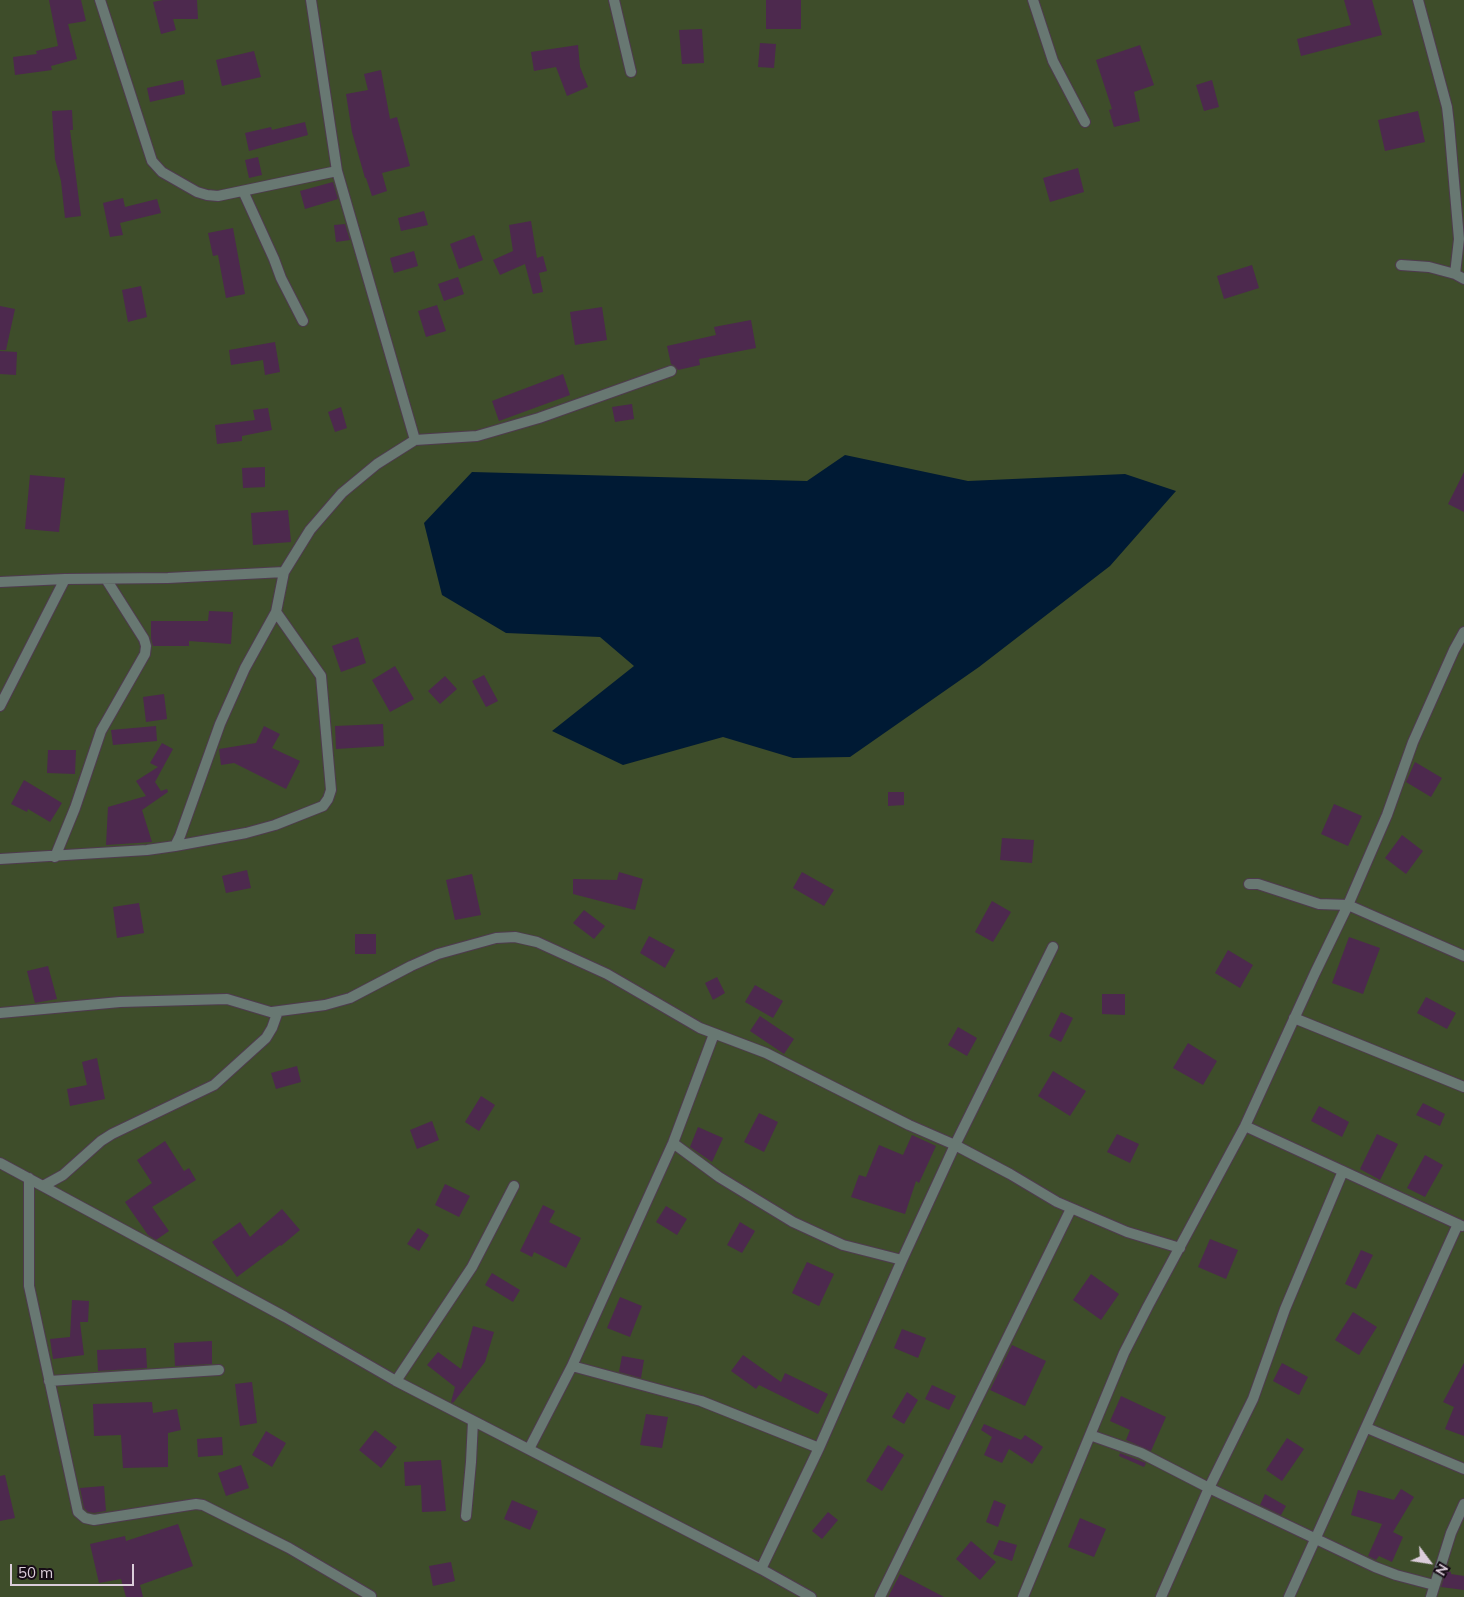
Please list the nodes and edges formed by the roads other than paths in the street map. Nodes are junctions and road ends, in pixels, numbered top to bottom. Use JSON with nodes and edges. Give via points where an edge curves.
{"nodes":[{"id":1,"x":100,"y":0,"type":"edge"},
{"id":2,"x":311,"y":0,"type":"edge"},
{"id":3,"x":614,"y":0,"type":"edge"},
{"id":4,"x":1034,"y":0,"type":"edge"},
{"id":5,"x":1418,"y":0,"type":"edge"},
{"id":6,"x":631,"y":72,"type":"dead end"},
{"id":7,"x":1085,"y":122,"type":"dead end"},
{"id":8,"x":337,"y":171,"type":"junction"},
{"id":9,"x":243,"y":191,"type":"junction"},
{"id":10,"x":1401,"y":265,"type":"dead end"},
{"id":11,"x":1460,"y":276,"type":"edge"},
{"id":12,"x":303,"y":321,"type":"dead end"},
{"id":13,"x":671,"y":371,"type":"dead end"},
{"id":14,"x":415,"y":440,"type":"junction"},
{"id":15,"x":284,"y":572,"type":"junction"},
{"id":16,"x":65,"y":579,"type":"junction"},
{"id":17,"x":106,"y":579,"type":"junction"},
{"id":18,"x":0,"y":582,"type":"edge"},
{"id":19,"x":276,"y":612,"type":"junction"},
{"id":20,"x":1464,"y":632,"type":"edge"},
{"id":21,"x":0,"y":706,"type":"edge"},
{"id":22,"x":175,"y":846,"type":"junction"},
{"id":23,"x":55,"y":857,"type":"junction"},
{"id":24,"x":0,"y":859,"type":"edge"},
{"id":25,"x":1249,"y":884,"type":"dead end"},
{"id":26,"x":1348,"y":905,"type":"junction"},
{"id":27,"x":1054,"y":947,"type":"dead end"},
{"id":28,"x":1464,"y":956,"type":"edge"},
{"id":29,"x":272,"y":1012,"type":"junction"},
{"id":30,"x":0,"y":1013,"type":"edge"},
{"id":31,"x":1294,"y":1018,"type":"junction"},
{"id":32,"x":714,"y":1034,"type":"junction"},
{"id":33,"x":1464,"y":1087,"type":"edge"},
{"id":34,"x":1245,"y":1126,"type":"junction"},
{"id":35,"x":673,"y":1143,"type":"junction"},
{"id":36,"x":955,"y":1145,"type":"junction"},
{"id":37,"x":0,"y":1163,"type":"edge"},
{"id":38,"x":1343,"y":1171,"type":"junction"},
{"id":39,"x":29,"y":1178,"type":"junction"},
{"id":40,"x":43,"y":1186,"type":"junction"},
{"id":41,"x":514,"y":1186,"type":"dead end"},
{"id":42,"x":1071,"y":1209,"type":"junction"},
{"id":43,"x":1461,"y":1225,"type":"edge"},
{"id":44,"x":1180,"y":1248,"type":"junction"},
{"id":45,"x":902,"y":1260,"type":"junction"},
{"id":46,"x":572,"y":1366,"type":"junction"},
{"id":47,"x":219,"y":1370,"type":"dead end"},
{"id":48,"x":49,"y":1380,"type":"junction"},
{"id":49,"x":396,"y":1381,"type":"junction"},
{"id":50,"x":473,"y":1421,"type":"junction"},
{"id":51,"x":1367,"y":1428,"type":"junction"},
{"id":52,"x":1090,"y":1435,"type":"junction"},
{"id":53,"x":819,"y":1448,"type":"junction"},
{"id":54,"x":528,"y":1449,"type":"junction"},
{"id":55,"x":1464,"y":1470,"type":"edge"},
{"id":56,"x":1209,"y":1488,"type":"junction"},
{"id":57,"x":1464,"y":1504,"type":"edge"},
{"id":58,"x":466,"y":1516,"type":"dead end"},
{"id":59,"x":1315,"y":1538,"type":"junction"},
{"id":60,"x":761,"y":1569,"type":"junction"},
{"id":61,"x":1434,"y":1585,"type":"junction"},
{"id":62,"x":371,"y":1596,"type":"dead end"},
{"id":63,"x":811,"y":1597,"type":"edge"},
{"id":64,"x":880,"y":1597,"type":"edge"},
{"id":65,"x":1023,"y":1597,"type":"edge"},
{"id":66,"x":1161,"y":1597,"type":"edge"},
{"id":67,"x":1289,"y":1597,"type":"edge"},
{"id":68,"x":1431,"y":1597,"type":"edge"}],
"edges":[{"from":1,"to":9,"type":"street","via":[[156,167],[207,196]]},
{"from":2,"to":8,"type":"street"},
{"from":3,"to":6,"type":"street"},
{"from":4,"to":7,"type":"street","via":[[1053,61]]},
{"from":5,"to":11,"type":"street","via":[[1448,116]]},
{"from":8,"to":9,"type":"street"},
{"from":8,"to":14,"type":"street"},
{"from":9,"to":12,"type":"street"},
{"from":10,"to":11,"type":"street"},
{"from":13,"to":14,"type":"street","via":[[477,436]]},
{"from":14,"to":15,"type":"street","via":[[377,464],[342,493],[310,530]]},
{"from":15,"to":17,"type":"street"},
{"from":15,"to":19,"type":"street"},
{"from":16,"to":17,"type":"street"},
{"from":16,"to":18,"type":"street"},
{"from":16,"to":21,"type":"street"},
{"from":17,"to":23,"type":"street","via":[[144,639],[145,654],[101,731]]},
{"from":19,"to":22,"type":"street","via":[[245,668],[220,724]]},
{"from":19,"to":22,"type":"street","via":[[321,676],[331,790],[328,799],[323,806],[275,825]]},
{"from":20,"to":26,"type":"street","via":[[1413,742],[1387,815]]},
{"from":22,"to":23,"type":"street"},
{"from":23,"to":24,"type":"street"},
{"from":25,"to":26,"type":"street","via":[[1319,904]]},
{"from":26,"to":28,"type":"street"},
{"from":26,"to":31,"type":"street"},
{"from":27,"to":36,"type":"street"},
{"from":29,"to":30,"type":"street","via":[[227,999],[120,1002]]},
{"from":29,"to":32,"type":"street","via":[[350,998],[438,954],[496,938],[515,937],[537,942],[607,974]]},
{"from":29,"to":40,"type":"street","via":[[278,1014],[266,1038],[214,1085],[112,1134],[63,1175]]},
{"from":31,"to":33,"type":"street"},
{"from":31,"to":34,"type":"street"},
{"from":32,"to":35,"type":"street"},
{"from":32,"to":36,"type":"street","via":[[766,1053]]},
{"from":34,"to":38,"type":"street"},
{"from":34,"to":44,"type":"street"},
{"from":35,"to":45,"type":"street","via":[[719,1177],[793,1222],[843,1245]]},
{"from":35,"to":46,"type":"street"},
{"from":36,"to":42,"type":"street"},
{"from":36,"to":45,"type":"street"},
{"from":37,"to":39,"type":"street"},
{"from":38,"to":43,"type":"street"},
{"from":38,"to":56,"type":"street","via":[[1285,1309],[1253,1399]]},
{"from":39,"to":40,"type":"street"},
{"from":39,"to":48,"type":"street","via":[[29,1286]]},
{"from":40,"to":49,"type":"street"},
{"from":41,"to":49,"type":"street","via":[[472,1267]]},
{"from":42,"to":44,"type":"street","via":[[1127,1232]]},
{"from":42,"to":64,"type":"street"},
{"from":43,"to":51,"type":"street"},
{"from":44,"to":52,"type":"street","via":[[1124,1353]]},
{"from":45,"to":53,"type":"street"},
{"from":46,"to":53,"type":"street","via":[[701,1401]]},
{"from":46,"to":54,"type":"street"},
{"from":47,"to":48,"type":"street"},
{"from":48,"to":62,"type":"street","via":[[78,1512],[85,1518],[94,1520],[203,1505],[289,1548]]},
{"from":49,"to":50,"type":"street"},
{"from":50,"to":54,"type":"street"},
{"from":50,"to":58,"type":"street"},
{"from":51,"to":55,"type":"street"},
{"from":51,"to":59,"type":"street"},
{"from":52,"to":56,"type":"street","via":[[1141,1453]]},
{"from":52,"to":65,"type":"street"},
{"from":53,"to":60,"type":"street"},
{"from":54,"to":60,"type":"street"},
{"from":56,"to":59,"type":"street"},
{"from":56,"to":66,"type":"street"},
{"from":57,"to":61,"type":"street"},
{"from":59,"to":61,"type":"street","via":[[1375,1567]]},
{"from":59,"to":67,"type":"street"},
{"from":60,"to":63,"type":"street"},
{"from":61,"to":68,"type":"street"}]}
